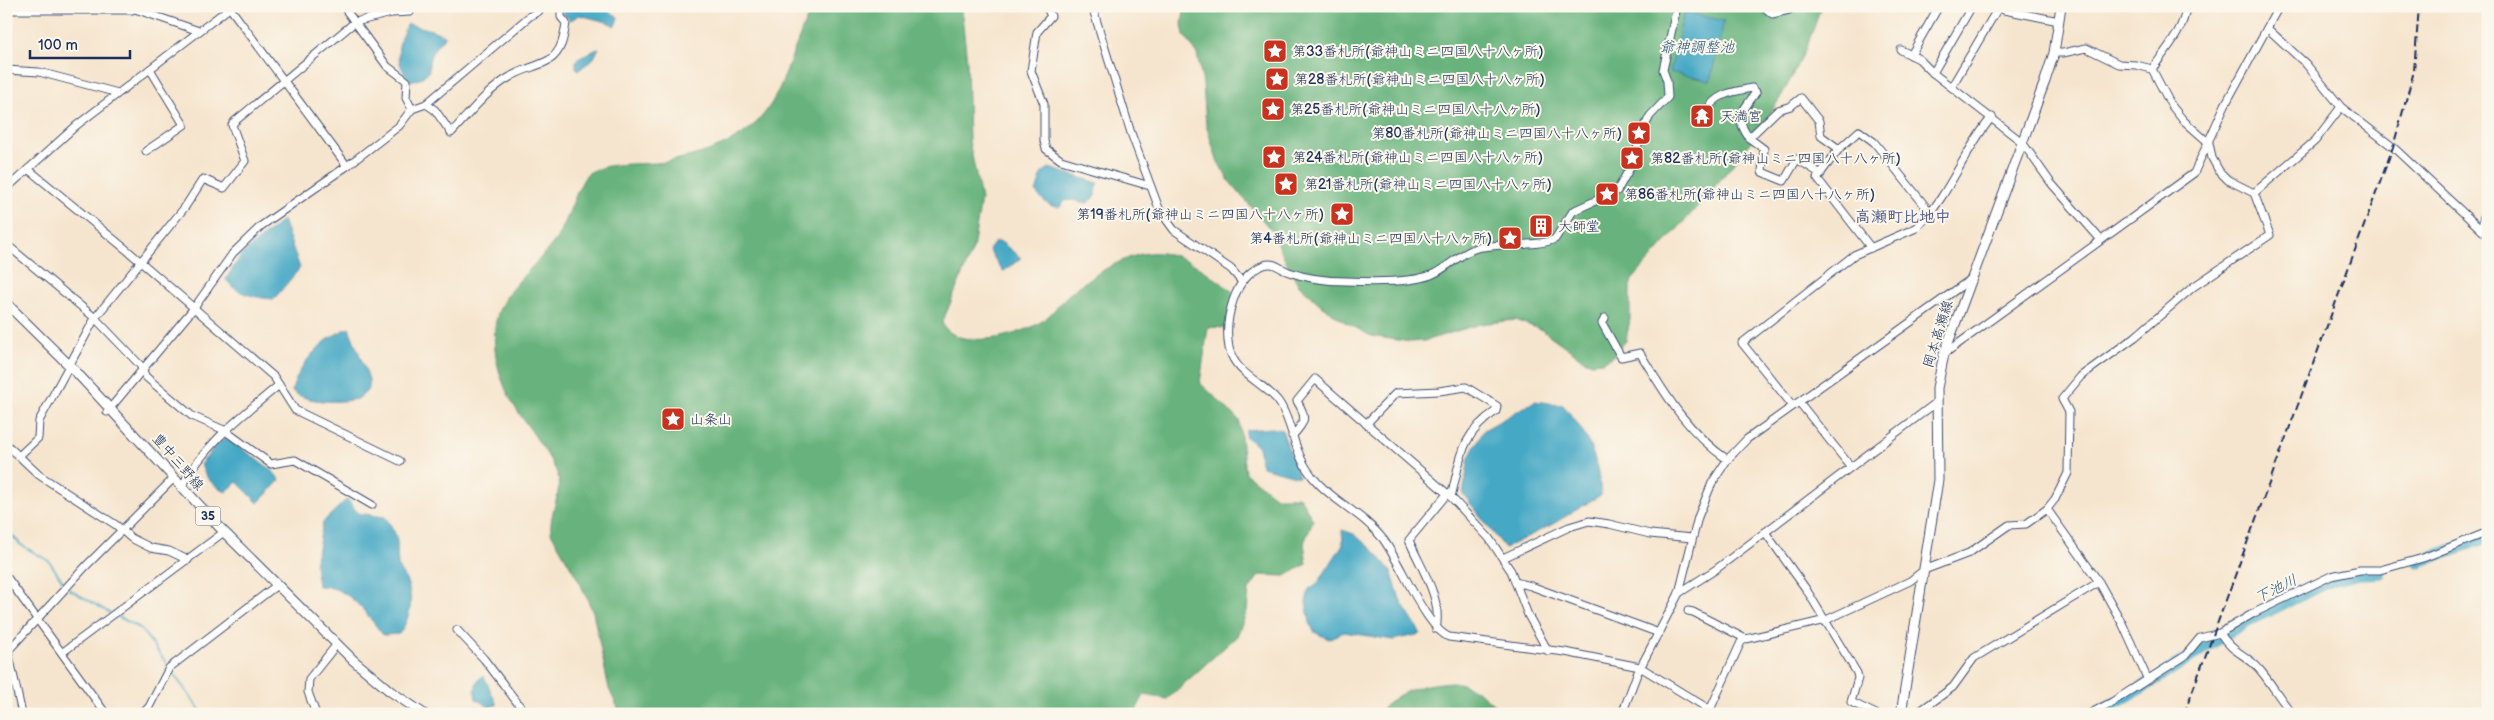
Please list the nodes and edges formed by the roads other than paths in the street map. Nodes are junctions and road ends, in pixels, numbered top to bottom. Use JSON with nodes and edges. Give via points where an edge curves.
{"nodes":[{"id":1,"x":343,"y":6,"type":"edge"},
{"id":2,"x":412,"y":6,"type":"edge"},
{"id":3,"x":538,"y":6,"type":"edge"},
{"id":4,"x":561,"y":6,"type":"edge"},
{"id":5,"x":1046,"y":6,"type":"edge"},
{"id":6,"x":1092,"y":6,"type":"edge"},
{"id":7,"x":1677,"y":6,"type":"edge"},
{"id":8,"x":1763,"y":6,"type":"edge"},
{"id":9,"x":1794,"y":6,"type":"edge"},
{"id":10,"x":1939,"y":6,"type":"edge"},
{"id":11,"x":1972,"y":6,"type":"edge"},
{"id":12,"x":2060,"y":6,"type":"edge"},
{"id":13,"x":2186,"y":6,"type":"edge"},
{"id":14,"x":2279,"y":6,"type":"edge"},
{"id":15,"x":135,"y":7,"type":"edge"},
{"id":16,"x":231,"y":7,"type":"edge"},
{"id":17,"x":1997,"y":7,"type":"edge"},
{"id":18,"x":6,"y":10,"type":"edge"},
{"id":19,"x":2059,"y":21,"type":"junction"},
{"id":20,"x":355,"y":22,"type":"junction"},
{"id":21,"x":2267,"y":28,"type":"junction"},
{"id":22,"x":199,"y":31,"type":"junction"},
{"id":23,"x":1901,"y":50,"type":"dead end"},
{"id":24,"x":2054,"y":53,"type":"junction"},
{"id":25,"x":1911,"y":55,"type":"junction"},
{"id":26,"x":2152,"y":69,"type":"junction"},
{"id":27,"x":6,"y":70,"type":"edge"},
{"id":28,"x":150,"y":70,"type":"junction"},
{"id":29,"x":1933,"y":73,"type":"junction"},
{"id":30,"x":285,"y":81,"type":"junction"},
{"id":31,"x":1952,"y":86,"type":"junction"},
{"id":32,"x":118,"y":93,"type":"junction"},
{"id":33,"x":426,"y":104,"type":"junction"},
{"id":34,"x":2341,"y":107,"type":"junction"},
{"id":35,"x":412,"y":109,"type":"junction"},
{"id":36,"x":1707,"y":110,"type":"dead end"},
{"id":37,"x":1992,"y":118,"type":"junction"},
{"id":38,"x":1749,"y":138,"type":"junction"},
{"id":39,"x":2022,"y":142,"type":"junction"},
{"id":40,"x":2209,"y":143,"type":"junction"},
{"id":41,"x":1839,"y":149,"type":"junction"},
{"id":42,"x":146,"y":151,"type":"dead end"},
{"id":43,"x":347,"y":166,"type":"junction"},
{"id":44,"x":28,"y":169,"type":"junction"},
{"id":45,"x":1821,"y":174,"type":"junction"},
{"id":46,"x":10,"y":181,"type":"edge"},
{"id":47,"x":2488,"y":184,"type":"edge"},
{"id":48,"x":1150,"y":186,"type":"junction"},
{"id":49,"x":6,"y":189,"type":"edge"},
{"id":50,"x":2254,"y":193,"type":"junction"},
{"id":51,"x":1930,"y":212,"type":"junction"},
{"id":52,"x":2485,"y":233,"type":"edge"},
{"id":53,"x":2101,"y":240,"type":"junction"},
{"id":54,"x":6,"y":244,"type":"edge"},
{"id":55,"x":1871,"y":248,"type":"junction"},
{"id":56,"x":140,"y":262,"type":"junction"},
{"id":57,"x":1971,"y":279,"type":"junction"},
{"id":58,"x":1242,"y":282,"type":"junction"},
{"id":59,"x":6,"y":303,"type":"edge"},
{"id":60,"x":193,"y":309,"type":"junction"},
{"id":61,"x":95,"y":318,"type":"junction"},
{"id":62,"x":1605,"y":318,"type":"dead end"},
{"id":63,"x":1944,"y":354,"type":"junction"},
{"id":64,"x":69,"y":365,"type":"junction"},
{"id":65,"x":142,"y":370,"type":"junction"},
{"id":66,"x":279,"y":385,"type":"junction"},
{"id":67,"x":1937,"y":402,"type":"junction"},
{"id":68,"x":1796,"y":404,"type":"junction"},
{"id":69,"x":109,"y":410,"type":"junction"},
{"id":70,"x":1366,"y":424,"type":"junction"},
{"id":71,"x":224,"y":430,"type":"junction"},
{"id":72,"x":1292,"y":436,"type":"junction"},
{"id":73,"x":6,"y":444,"type":"edge"},
{"id":74,"x":19,"y":456,"type":"junction"},
{"id":75,"x":1728,"y":460,"type":"junction"},
{"id":76,"x":400,"y":461,"type":"dead end"},
{"id":77,"x":1851,"y":467,"type":"junction"},
{"id":78,"x":173,"y":479,"type":"junction"},
{"id":79,"x":182,"y":488,"type":"junction"},
{"id":80,"x":1449,"y":496,"type":"junction"},
{"id":81,"x":372,"y":505,"type":"dead end"},
{"id":82,"x":2047,"y":509,"type":"junction"},
{"id":83,"x":121,"y":530,"type":"junction"},
{"id":84,"x":224,"y":532,"type":"junction"},
{"id":85,"x":1765,"y":532,"type":"junction"},
{"id":86,"x":2488,"y":532,"type":"edge"},
{"id":87,"x":1692,"y":538,"type":"junction"},
{"id":88,"x":1503,"y":558,"type":"junction"},
{"id":89,"x":188,"y":560,"type":"junction"},
{"id":90,"x":1924,"y":570,"type":"junction"},
{"id":91,"x":6,"y":576,"type":"edge"},
{"id":92,"x":1515,"y":582,"type":"junction"},
{"id":93,"x":2099,"y":582,"type":"junction"},
{"id":94,"x":277,"y":585,"type":"junction"},
{"id":95,"x":1679,"y":594,"type":"junction"},
{"id":96,"x":1688,"y":611,"type":"dead end"},
{"id":97,"x":38,"y":618,"type":"junction"},
{"id":98,"x":1826,"y":620,"type":"junction"},
{"id":99,"x":1436,"y":629,"type":"junction"},
{"id":100,"x":457,"y":630,"type":"dead end"},
{"id":101,"x":1659,"y":633,"type":"junction"},
{"id":102,"x":2222,"y":636,"type":"junction"},
{"id":103,"x":1746,"y":639,"type":"junction"},
{"id":104,"x":336,"y":644,"type":"junction"},
{"id":105,"x":8,"y":650,"type":"edge"},
{"id":106,"x":1548,"y":651,"type":"junction"},
{"id":107,"x":63,"y":652,"type":"junction"},
{"id":108,"x":1640,"y":667,"type":"junction"},
{"id":109,"x":2148,"y":680,"type":"junction"},
{"id":110,"x":1714,"y":712,"type":"edge"},
{"id":111,"x":22,"y":714,"type":"edge"},
{"id":112,"x":106,"y":714,"type":"edge"},
{"id":113,"x":142,"y":714,"type":"edge"},
{"id":114,"x":316,"y":714,"type":"edge"},
{"id":115,"x":424,"y":714,"type":"edge"},
{"id":116,"x":526,"y":714,"type":"edge"},
{"id":117,"x":1622,"y":714,"type":"edge"},
{"id":118,"x":1876,"y":714,"type":"edge"},
{"id":119,"x":1901,"y":714,"type":"edge"},
{"id":120,"x":1916,"y":714,"type":"edge"},
{"id":121,"x":2089,"y":714,"type":"edge"},
{"id":122,"x":2293,"y":714,"type":"edge"}],
"edges":[{"from":1,"to":20,"type":"street"},
{"from":2,"to":20,"type":"street","via":[[410,12]]},
{"from":3,"to":33,"type":"street","via":[[540,11]]},
{"from":4,"to":33,"type":"street","via":[[566,22],[562,44],[549,60],[508,78],[493,89],[451,133],[435,110]]},
{"from":5,"to":48,"type":"street","via":[[1050,16],[1037,32],[1031,71],[1044,104],[1046,149],[1061,160]]},
{"from":6,"to":48,"type":"street"},
{"from":7,"to":58,"type":"street","via":[[1663,70],[1668,97],[1650,116],[1639,138],[1636,157],[1617,191],[1573,211],[1555,239],[1475,249],[1431,275],[1406,279],[1382,282],[1310,279],[1272,263],[1255,270]]},
{"from":8,"to":9,"type":"street","via":[[1772,14]]},
{"from":10,"to":25,"type":"street"},
{"from":11,"to":29,"type":"street"},
{"from":12,"to":19,"type":"main road","name":"岡本高瀬線"},
{"from":13,"to":26,"type":"street","via":[[2185,16],[2171,43]]},
{"from":14,"to":21,"type":"street"},
{"from":15,"to":18,"type":"street","via":[[132,10]]},
{"from":15,"to":22,"type":"street"},
{"from":16,"to":22,"type":"street"},
{"from":16,"to":30,"type":"street"},
{"from":17,"to":19,"type":"street"},
{"from":17,"to":31,"type":"street"},
{"from":19,"to":24,"type":"main road","name":"岡本高瀬線"},
{"from":20,"to":30,"type":"street"},
{"from":20,"to":35,"type":"street","via":[[387,66],[407,81],[406,98]]},
{"from":21,"to":34,"type":"street","via":[[2306,64]]},
{"from":21,"to":40,"type":"street","via":[[2229,97]]},
{"from":22,"to":28,"type":"street"},
{"from":23,"to":25,"type":"street"},
{"from":24,"to":26,"type":"street","via":[[2086,48],[2119,64],[2136,64]]},
{"from":24,"to":39,"type":"main road","name":"岡本高瀬線"},
{"from":25,"to":29,"type":"street"},
{"from":26,"to":40,"type":"street","via":[[2177,112]]},
{"from":27,"to":32,"type":"street","via":[[39,72]]},
{"from":28,"to":32,"type":"street"},
{"from":28,"to":42,"type":"street","via":[[184,126]]},
{"from":29,"to":31,"type":"street"},
{"from":30,"to":43,"type":"street"},
{"from":30,"to":56,"type":"street","via":[[232,125],[245,161],[224,188],[203,179],[185,207]]},
{"from":31,"to":37,"type":"street"},
{"from":32,"to":44,"type":"street","via":[[76,125]]},
{"from":33,"to":35,"type":"street"},
{"from":34,"to":50,"type":"street","via":[[2315,141]]},
{"from":34,"to":52,"type":"street","via":[[2392,146]]},
{"from":35,"to":43,"type":"street","via":[[400,126]]},
{"from":36,"to":38,"type":"street","via":[[1713,100],[1752,88],[1756,92],[1742,108],[1741,126]]},
{"from":37,"to":39,"type":"street"},
{"from":37,"to":51,"type":"street"},
{"from":38,"to":41,"type":"street","via":[[1778,110],[1801,98],[1819,121],[1821,136]]},
{"from":38,"to":45,"type":"street","via":[[1764,149],[1762,172],[1784,180],[1797,160]]},
{"from":39,"to":53,"type":"street","via":[[2051,183]]},
{"from":39,"to":57,"type":"main road","name":"岡本高瀬線"},
{"from":40,"to":50,"type":"street","via":[[2219,171],[2228,180]]},
{"from":40,"to":53,"type":"street","via":[[2188,179]]},
{"from":41,"to":45,"type":"street"},
{"from":41,"to":51,"type":"street","via":[[1859,132],[1874,142]]},
{"from":43,"to":60,"type":"street","via":[[261,226],[233,253]]},
{"from":44,"to":46,"type":"street"},
{"from":44,"to":56,"type":"street"},
{"from":45,"to":55,"type":"street","via":[[1817,178]]},
{"from":46,"to":49,"type":"street"},
{"from":47,"to":52,"type":"street"},
{"from":48,"to":58,"type":"street","via":[[1160,211],[1174,230],[1230,269]]},
{"from":50,"to":82,"type":"street","via":[[2270,235],[2193,287],[2135,337],[2081,376],[2062,399],[2069,412],[2068,474]]},
{"from":51,"to":55,"type":"street","via":[[1916,228]]},
{"from":53,"to":63,"type":"street"},
{"from":54,"to":61,"type":"street"},
{"from":55,"to":68,"type":"street","via":[[1854,255],[1742,343]]},
{"from":56,"to":60,"type":"street"},
{"from":56,"to":61,"type":"street"},
{"from":57,"to":63,"type":"main road","name":"岡本高瀬線"},
{"from":57,"to":68,"type":"street"},
{"from":58,"to":72,"type":"street","via":[[1232,303],[1229,348],[1237,366],[1280,403]]},
{"from":59,"to":64,"type":"main road","name":"豊中三野線","number":"35"},
{"from":60,"to":65,"type":"street"},
{"from":60,"to":66,"type":"street","via":[[274,377]]},
{"from":61,"to":64,"type":"street"},
{"from":61,"to":65,"type":"street"},
{"from":62,"to":75,"type":"street","via":[[1602,322],[1621,357],[1640,353],[1683,420]]},
{"from":63,"to":67,"type":"main road","name":"岡本高瀬線"},
{"from":64,"to":69,"type":"main road","name":"豊中三野線","number":"35"},
{"from":64,"to":74,"type":"street","via":[[39,421],[38,438]]},
{"from":65,"to":69,"type":"street"},
{"from":65,"to":71,"type":"street","via":[[192,416]]},
{"from":66,"to":71,"type":"street"},
{"from":66,"to":76,"type":"street","via":[[295,410]]},
{"from":67,"to":77,"type":"street"},
{"from":67,"to":90,"type":"main road","name":"岡本高瀬線","via":[[1940,456]]},
{"from":68,"to":75,"type":"street","via":[[1747,440]]},
{"from":68,"to":77,"type":"street"},
{"from":69,"to":78,"type":"main road","name":"豊中三野線","number":"35"},
{"from":70,"to":72,"type":"street","via":[[1315,379],[1297,401],[1305,414],[1304,421]]},
{"from":70,"to":80,"type":"street"},
{"from":70,"to":80,"type":"street","via":[[1396,393],[1466,386],[1497,406],[1496,411],[1478,423],[1468,440]]},
{"from":71,"to":79,"type":"street","via":[[193,466]]},
{"from":71,"to":81,"type":"street","via":[[271,464],[295,460]]},
{"from":72,"to":99,"type":"street","via":[[1305,468],[1320,487],[1381,537]]},
{"from":73,"to":74,"type":"street"},
{"from":74,"to":83,"type":"street","via":[[39,475]]},
{"from":75,"to":87,"type":"street","via":[[1712,483]]},
{"from":77,"to":85,"type":"street"},
{"from":78,"to":79,"type":"main road","name":"豊中三野線","number":"35"},
{"from":78,"to":83,"type":"street"},
{"from":79,"to":84,"type":"main road","name":"豊中三野線","number":"35"},
{"from":80,"to":88,"type":"street"},
{"from":80,"to":99,"type":"street","via":[[1409,540],[1432,592],[1438,613]]},
{"from":82,"to":90,"type":"street","via":[[2026,524],[2008,525],[1969,553]]},
{"from":82,"to":93,"type":"street"},
{"from":83,"to":89,"type":"street","via":[[151,548],[169,551]]},
{"from":83,"to":97,"type":"street"},
{"from":84,"to":89,"type":"street"},
{"from":84,"to":94,"type":"main road","name":"豊中三野線","number":"35"},
{"from":85,"to":95,"type":"street"},
{"from":85,"to":98,"type":"street"},
{"from":86,"to":102,"type":"street","via":[[2406,563],[2331,576],[2254,614]]},
{"from":87,"to":88,"type":"street","via":[[1650,534],[1589,521]]},
{"from":87,"to":95,"type":"street"},
{"from":88,"to":92,"type":"street"},
{"from":89,"to":107,"type":"street"},
{"from":90,"to":98,"type":"street","via":[[1910,581]]},
{"from":90,"to":119,"type":"main road","name":"岡本高瀬線"},
{"from":91,"to":97,"type":"street"},
{"from":92,"to":101,"type":"street"},
{"from":92,"to":106,"type":"street","via":[[1528,615]]},
{"from":93,"to":109,"type":"street"},
{"from":93,"to":120,"type":"street","via":[[1974,658],[1953,688]]},
{"from":94,"to":104,"type":"main road","name":"豊中三野線","number":"35"},
{"from":94,"to":113,"type":"street","via":[[169,668]]},
{"from":95,"to":101,"type":"street"},
{"from":96,"to":103,"type":"street"},
{"from":97,"to":105,"type":"street"},
{"from":97,"to":107,"type":"street"},
{"from":98,"to":103,"type":"street"},
{"from":98,"to":118,"type":"street","via":[[1857,673],[1851,702]]},
{"from":99,"to":106,"type":"street","via":[[1449,637]]},
{"from":100,"to":116,"type":"street"},
{"from":101,"to":108,"type":"street"},
{"from":102,"to":109,"type":"street","via":[[2200,638],[2185,656]]},
{"from":102,"to":122,"type":"street","via":[[2233,650],[2261,670],[2278,698]]},
{"from":103,"to":110,"type":"street","via":[[1741,642]]},
{"from":104,"to":114,"type":"street","via":[[309,679],[308,692]]},
{"from":104,"to":115,"type":"main road","name":"豊中三野線","number":"35","via":[[373,678]]},
{"from":105,"to":111,"type":"street"},
{"from":106,"to":108,"type":"street"},
{"from":107,"to":112,"type":"street"},
{"from":108,"to":110,"type":"street"},
{"from":108,"to":117,"type":"street"},
{"from":109,"to":121,"type":"street"}]}
